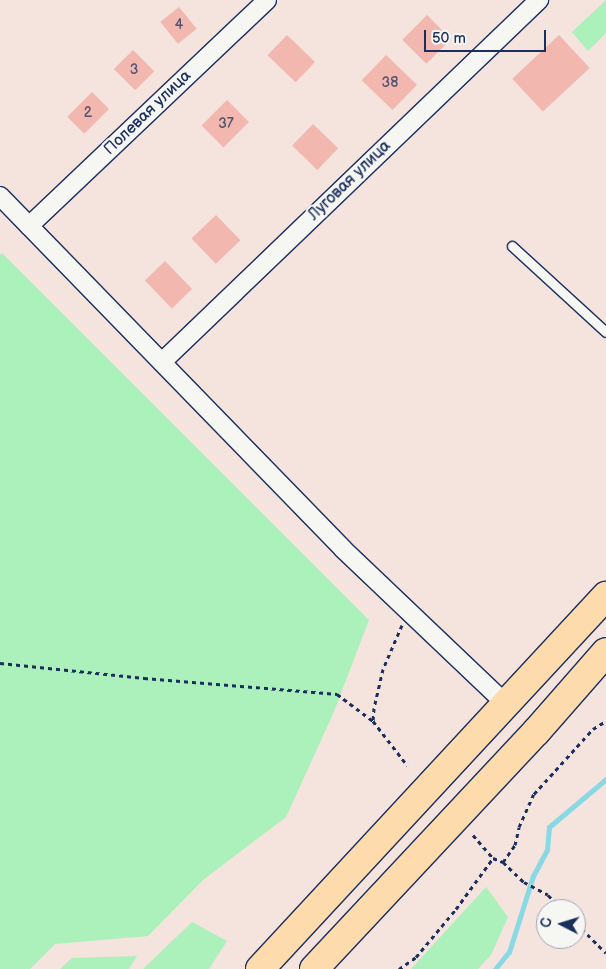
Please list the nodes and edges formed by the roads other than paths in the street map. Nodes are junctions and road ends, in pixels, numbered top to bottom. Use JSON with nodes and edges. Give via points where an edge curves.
{"nodes":[{"id":1,"x":267,"y":0,"type":"edge"},
{"id":2,"x":539,"y":0,"type":"edge"},
{"id":3,"x":0,"y":196,"type":"edge"},
{"id":4,"x":30,"y":226,"type":"junction"},
{"id":5,"x":512,"y":246,"type":"dead end"},
{"id":6,"x":606,"y":332,"type":"edge"},
{"id":7,"x":162,"y":362,"type":"junction"},
{"id":8,"x":606,"y":596,"type":"edge"},
{"id":9,"x":606,"y":652,"type":"edge"},
{"id":10,"x":507,"y":704,"type":"junction"},
{"id":11,"x":260,"y":969,"type":"edge"},
{"id":12,"x":314,"y":969,"type":"edge"}],
"edges":[{"from":1,"to":4,"type":"street","name":"Полевая улица"},
{"from":2,"to":7,"type":"street","name":"Луговая улица"},
{"from":3,"to":4,"type":"street"},
{"from":4,"to":7,"type":"street"},
{"from":5,"to":6,"type":"lane"},
{"from":7,"to":10,"type":"street","via":[[342,549]]},
{"from":8,"to":10,"type":"main road"},
{"from":9,"to":12,"type":"main road"},
{"from":10,"to":11,"type":"main road"}]}
